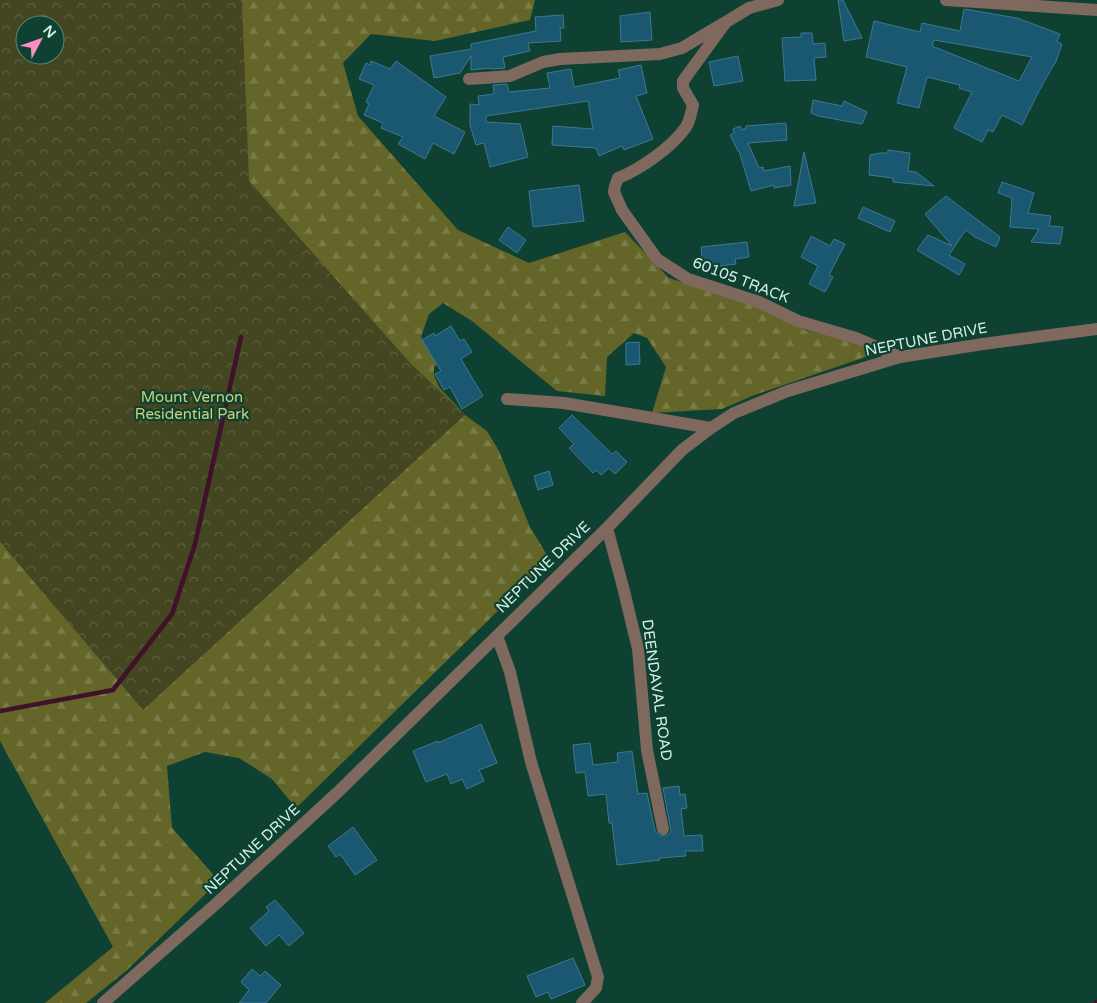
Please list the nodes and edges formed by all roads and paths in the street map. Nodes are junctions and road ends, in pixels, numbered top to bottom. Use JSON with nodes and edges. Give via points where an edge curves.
{"nodes":[{"id":1,"x":778,"y":0,"type":"edge"},
{"id":2,"x":946,"y":0,"type":"edge"},
{"id":3,"x":1092,"y":10,"type":"edge"},
{"id":4,"x":726,"y":22,"type":"junction"},
{"id":5,"x":469,"y":79,"type":"dead end"},
{"id":6,"x":1097,"y":329,"type":"edge"},
{"id":7,"x":900,"y":357,"type":"junction"},
{"id":8,"x":506,"y":399,"type":"dead end"},
{"id":9,"x":710,"y":428,"type":"junction"},
{"id":10,"x":607,"y":528,"type":"junction"},
{"id":11,"x":497,"y":636,"type":"junction"},
{"id":12,"x":663,"y":829,"type":"dead end"},
{"id":13,"x":103,"y":1003,"type":"edge"},
{"id":14,"x":582,"y":1003,"type":"edge"}],
"edges":[{"from":1,"to":4,"type":"street","name":"60105 TRACK","via":[[749,8]]},
{"from":2,"to":3,"type":"street"},
{"from":4,"to":5,"type":"street","via":[[682,48],[660,54],[560,58],[510,76]]},
{"from":4,"to":7,"type":"street","name":"60105 TRACK","via":[[683,81],[683,88],[693,105],[687,126],[674,142],[629,174],[618,178],[614,192],[622,210],[657,259],[688,278]]},
{"from":6,"to":7,"type":"street","name":"NEPTUNE DRIVE"},
{"from":7,"to":9,"type":"street","name":"NEPTUNE DRIVE","via":[[788,391],[734,413]]},
{"from":8,"to":9,"type":"street","via":[[564,403]]},
{"from":9,"to":10,"type":"street","name":"NEPTUNE DRIVE","via":[[682,450]]},
{"from":10,"to":11,"type":"street","name":"NEPTUNE DRIVE"},
{"from":10,"to":12,"type":"street","name":"DEENDAVAL ROAD","via":[[638,649],[647,750]]},
{"from":11,"to":13,"type":"street","name":"NEPTUNE DRIVE","via":[[338,792]]},
{"from":11,"to":14,"type":"street","via":[[510,672],[531,762],[598,977],[596,988]]}]}
